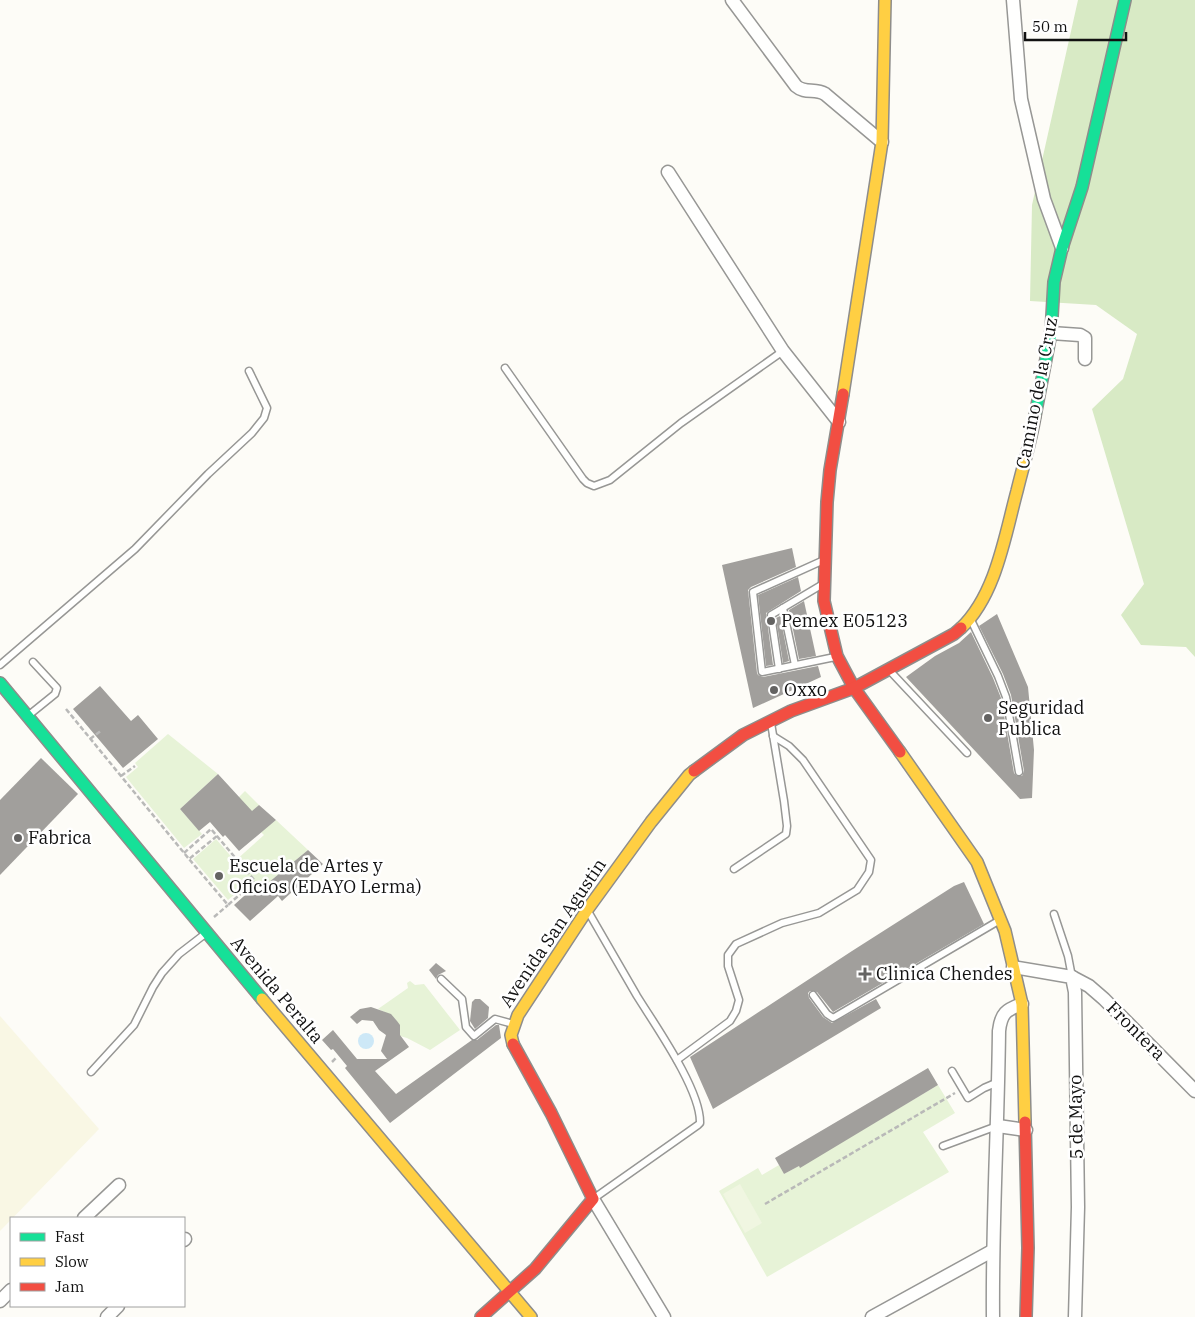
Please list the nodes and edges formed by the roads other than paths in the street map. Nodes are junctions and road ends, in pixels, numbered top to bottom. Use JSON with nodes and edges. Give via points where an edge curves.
{"nodes":[{"id":1,"x":732,"y":0,"type":"edge"},
{"id":2,"x":885,"y":0,"type":"edge"},
{"id":3,"x":1012,"y":0,"type":"edge"},
{"id":4,"x":1124,"y":0,"type":"edge"},
{"id":5,"x":882,"y":142,"type":"junction"},
{"id":6,"x":668,"y":172,"type":"dead end"},
{"id":7,"x":1062,"y":248,"type":"junction"},
{"id":8,"x":1051,"y":333,"type":"junction"},
{"id":9,"x":783,"y":351,"type":"junction"},
{"id":10,"x":1084,"y":359,"type":"dead end"},
{"id":11,"x":505,"y":368,"type":"dead end"},
{"id":12,"x":249,"y":371,"type":"dead end"},
{"id":13,"x":839,"y":422,"type":"junction"},
{"id":14,"x":825,"y":560,"type":"junction"},
{"id":15,"x":824,"y":583,"type":"junction"},
{"id":16,"x":783,"y":608,"type":"junction"},
{"id":17,"x":970,"y":619,"type":"junction"},
{"id":18,"x":837,"y":656,"type":"junction"},
{"id":19,"x":33,"y":662,"type":"dead end"},
{"id":20,"x":0,"y":665,"type":"edge"},
{"id":21,"x":795,"y":666,"type":"junction"},
{"id":22,"x":779,"y":669,"type":"junction"},
{"id":23,"x":889,"y":670,"type":"junction"},
{"id":24,"x":0,"y":683,"type":"edge"},
{"id":25,"x":854,"y":688,"type":"junction"},
{"id":26,"x":28,"y":716,"type":"junction"},
{"id":27,"x":770,"y":722,"type":"junction"},
{"id":28,"x":773,"y":736,"type":"junction"},
{"id":29,"x":967,"y":753,"type":"dead end"},
{"id":30,"x":1019,"y":772,"type":"dead end"},
{"id":31,"x":734,"y":869,"type":"dead end"},
{"id":32,"x":587,"y":910,"type":"junction"},
{"id":33,"x":1054,"y":914,"type":"dead end"},
{"id":34,"x":1001,"y":920,"type":"junction"},
{"id":35,"x":205,"y":930,"type":"junction"},
{"id":36,"x":1012,"y":967,"type":"junction"},
{"id":37,"x":1072,"y":976,"type":"junction"},
{"id":38,"x":441,"y":980,"type":"dead end"},
{"id":39,"x":813,"y":995,"type":"dead end"},
{"id":40,"x":1022,"y":1004,"type":"junction"},
{"id":41,"x":514,"y":1024,"type":"junction"},
{"id":42,"x":676,"y":1060,"type":"junction"},
{"id":43,"x":952,"y":1071,"type":"dead end"},
{"id":44,"x":91,"y":1072,"type":"dead end"},
{"id":45,"x":998,"y":1082,"type":"junction"},
{"id":46,"x":1195,"y":1091,"type":"edge"},
{"id":47,"x":998,"y":1126,"type":"junction"},
{"id":48,"x":1026,"y":1130,"type":"junction"},
{"id":49,"x":943,"y":1146,"type":"dead end"},
{"id":50,"x":119,"y":1185,"type":"dead end"},
{"id":51,"x":593,"y":1199,"type":"junction"},
{"id":52,"x":85,"y":1217,"type":"edge"},
{"id":53,"x":992,"y":1251,"type":"junction"},
{"id":54,"x":10,"y":1291,"type":"edge"},
{"id":55,"x":509,"y":1292,"type":"junction"},
{"id":56,"x":0,"y":1300,"type":"edge"},
{"id":57,"x":117,"y":1307,"type":"edge"},
{"id":58,"x":107,"y":1317,"type":"edge"},
{"id":59,"x":481,"y":1317,"type":"edge"},
{"id":60,"x":531,"y":1317,"type":"edge"},
{"id":61,"x":664,"y":1317,"type":"edge"},
{"id":62,"x":872,"y":1317,"type":"edge"},
{"id":63,"x":993,"y":1317,"type":"edge"},
{"id":64,"x":1026,"y":1317,"type":"edge"},
{"id":65,"x":1076,"y":1317,"type":"edge"}],
"edges":[{"from":1,"to":5,"type":"street","via":[[792,83],[802,90],[817,90],[825,94]]},
{"from":2,"to":5,"type":"street"},
{"from":3,"to":7,"type":"street","via":[[1021,99],[1044,199]]},
{"from":4,"to":7,"type":"street","name":"Camino de la Cruz","via":[[1082,187]]},
{"from":5,"to":13,"type":"street"},
{"from":6,"to":9,"type":"street"},
{"from":7,"to":8,"type":"street","name":"Camino de la Cruz","via":[[1054,282]]},
{"from":8,"to":10,"type":"street","via":[[1084,336]]},
{"from":8,"to":17,"type":"street","name":"Camino de la Cruz","via":[[1034,424],[1001,551]]},
{"from":9,"to":11,"type":"lane","via":[[681,423],[610,480],[594,486],[582,479]]},
{"from":9,"to":13,"type":"street"},
{"from":12,"to":20,"type":"lane","via":[[266,408],[264,418],[252,433],[135,549]]},
{"from":13,"to":14,"type":"street","via":[[830,470]]},
{"from":14,"to":15,"type":"street"},
{"from":14,"to":22,"type":"lane","via":[[753,592],[762,672]]},
{"from":15,"to":16,"type":"lane"},
{"from":15,"to":18,"type":"street","via":[[824,601]]},
{"from":16,"to":21,"type":"lane"},
{"from":16,"to":22,"type":"lane","via":[[771,615]]},
{"from":17,"to":23,"type":"street","name":"Camino de la Cruz","via":[[954,634]]},
{"from":17,"to":30,"type":"lane","via":[[1006,697]]},
{"from":18,"to":21,"type":"lane"},
{"from":18,"to":25,"type":"street"},
{"from":19,"to":26,"type":"lane","via":[[58,688]]},
{"from":21,"to":22,"type":"lane"},
{"from":23,"to":25,"type":"street","name":"Camino de la Cruz"},
{"from":23,"to":29,"type":"lane"},
{"from":24,"to":26,"type":"street","name":"Avenida Peralta"},
{"from":25,"to":27,"type":"street","name":"Avenida San Agustin"},
{"from":25,"to":34,"type":"street","via":[[976,862]]},
{"from":26,"to":35,"type":"street","name":"Avenida Peralta"},
{"from":27,"to":28,"type":"lane"},
{"from":27,"to":32,"type":"street","name":"Avenida San Agustin","via":[[743,735],[689,775]]},
{"from":28,"to":31,"type":"lane","via":[[788,826],[786,834]]},
{"from":28,"to":42,"type":"lane","via":[[790,746],[803,760],[871,860],[869,872],[857,890],[819,913],[782,923],[736,944],[728,955],[728,966],[739,1000],[736,1012],[730,1021]]},
{"from":32,"to":41,"type":"street","name":"Avenida San Agustin"},
{"from":32,"to":42,"type":"lane"},
{"from":33,"to":37,"type":"lane"},
{"from":34,"to":36,"type":"street"},
{"from":34,"to":39,"type":"lane","via":[[833,1018]]},
{"from":35,"to":44,"type":"lane","via":[[162,973],[134,1025]]},
{"from":35,"to":55,"type":"street","name":"Avenida Peralta"},
{"from":36,"to":37,"type":"street"},
{"from":36,"to":40,"type":"street"},
{"from":37,"to":46,"type":"street","name":"Frontera","via":[[1114,1008]]},
{"from":37,"to":65,"type":"street","name":"5 de Mayo","via":[[1075,992],[1078,1207]]},
{"from":38,"to":41,"type":"lane","via":[[462,999],[466,1027],[474,1036],[496,1019]]},
{"from":40,"to":45,"type":"street","via":[[1010,1008],[1000,1021]]},
{"from":40,"to":48,"type":"street"},
{"from":41,"to":51,"type":"street","name":"Avenida San Agustin","via":[[511,1035],[514,1046]]},
{"from":42,"to":51,"type":"lane","via":[[694,1098],[700,1123]]},
{"from":43,"to":45,"type":"lane","via":[[968,1098]]},
{"from":45,"to":47,"type":"street"},
{"from":47,"to":48,"type":"street"},
{"from":47,"to":49,"type":"lane"},
{"from":47,"to":53,"type":"street"},
{"from":48,"to":64,"type":"street"},
{"from":50,"to":52,"type":"street"},
{"from":51,"to":55,"type":"street","via":[[535,1269]]},
{"from":51,"to":61,"type":"street"},
{"from":53,"to":62,"type":"street"},
{"from":53,"to":63,"type":"street"},
{"from":54,"to":56,"type":"street"},
{"from":55,"to":59,"type":"street"},
{"from":55,"to":60,"type":"street","name":"Avenida Peralta"},
{"from":57,"to":58,"type":"street"}]}
